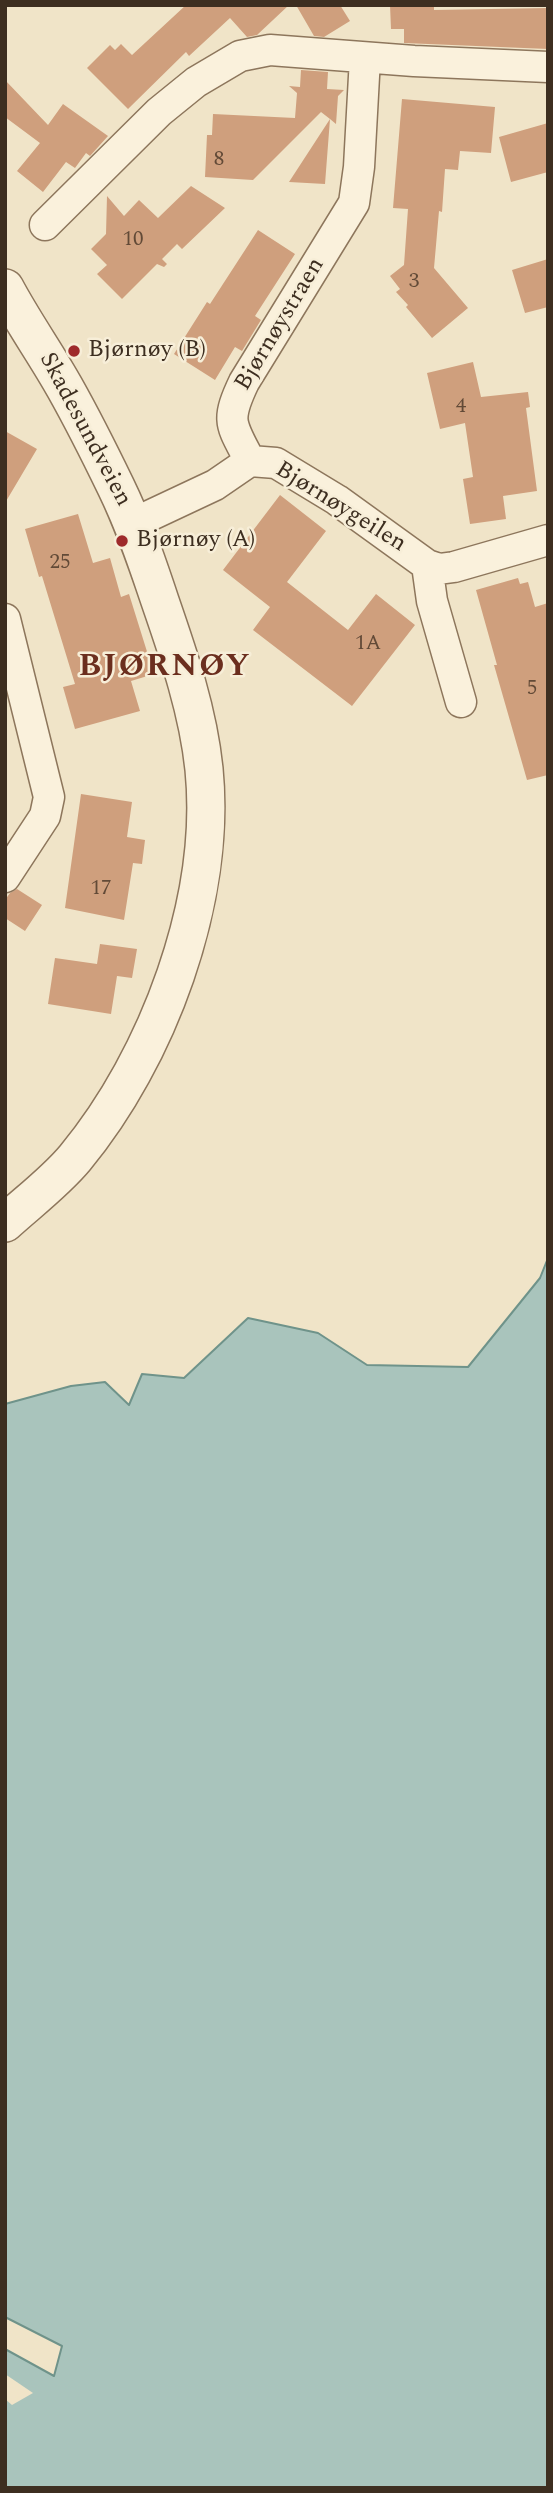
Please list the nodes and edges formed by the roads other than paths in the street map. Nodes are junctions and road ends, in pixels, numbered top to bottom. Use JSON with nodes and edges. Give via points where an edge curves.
{"nodes":[{"id":1,"x":365,"y":58,"type":"junction"},
{"id":2,"x":548,"y":67,"type":"edge"},
{"id":3,"x":45,"y":225,"type":"dead end"},
{"id":4,"x":5,"y":288,"type":"edge"},
{"id":5,"x":250,"y":461,"type":"junction"},
{"id":6,"x":132,"y":524,"type":"junction"},
{"id":7,"x":548,"y":540,"type":"edge"},
{"id":8,"x":427,"y":565,"type":"junction"},
{"id":9,"x":5,"y":619,"type":"edge"},
{"id":10,"x":461,"y":702,"type":"dead end"},
{"id":11,"x":5,"y":877,"type":"edge"},
{"id":12,"x":5,"y":1223,"type":"edge"}],
"edges":[{"from":1,"to":2,"type":"street"},
{"from":1,"to":3,"type":"street","via":[[270,50],[240,56],[159,111]]},
{"from":1,"to":5,"type":"street","name":"Bjørnøystraen","via":[[354,203],[244,382],[232,412],[234,433]]},
{"from":4,"to":6,"type":"street","name":"Skadesundveien","via":[[65,388]]},
{"from":5,"to":6,"type":"street","via":[[215,485]]},
{"from":5,"to":8,"type":"street","name":"Bjørnøygeilen","via":[[276,463]]},
{"from":6,"to":12,"type":"street","name":"Skadesundveien","via":[[178,653],[199,729],[204,772],[203,866],[184,949],[129,1080],[75,1158]]},
{"from":7,"to":8,"type":"street","name":"Bjørnøygeilen","via":[[454,567]]},
{"from":8,"to":10,"type":"street","name":"Bjørnøygeilen","via":[[432,601]]},
{"from":9,"to":11,"type":"street","via":[[49,797],[45,816]]}]}
